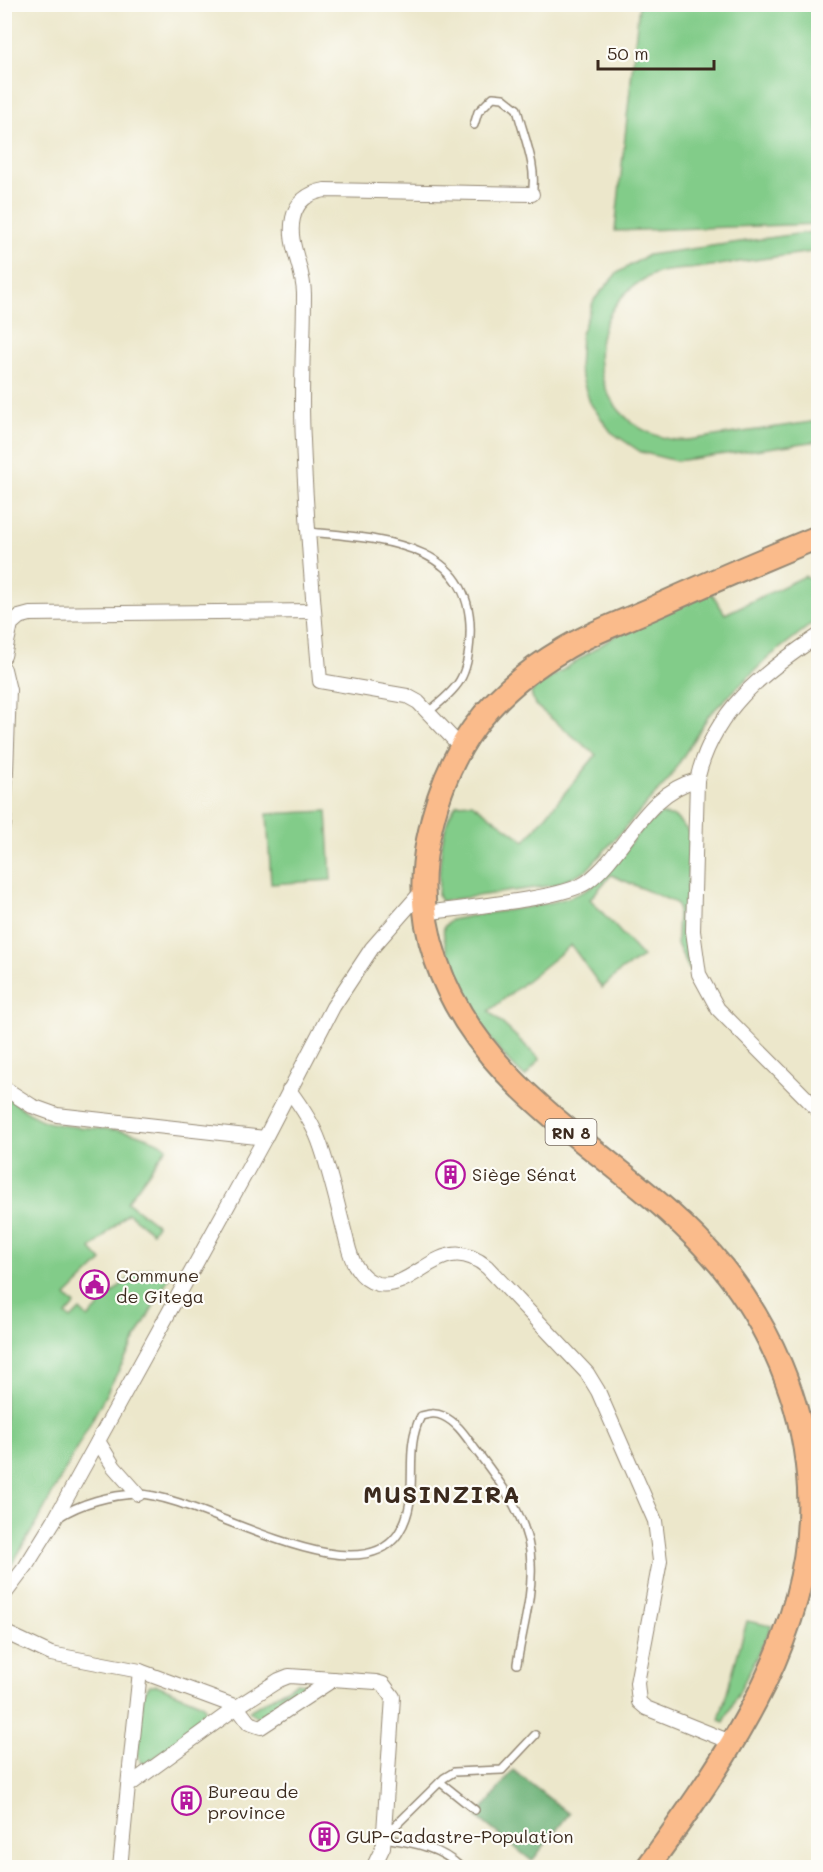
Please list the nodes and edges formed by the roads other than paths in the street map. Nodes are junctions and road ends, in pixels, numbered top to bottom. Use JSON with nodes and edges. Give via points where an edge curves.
{"nodes":[{"id":1,"x":474,"y":125,"type":"dead end"},
{"id":2,"x":532,"y":194,"type":"joint"},
{"id":3,"x":308,"y":531,"type":"junction"},
{"id":4,"x":819,"y":537,"type":"edge"},
{"id":5,"x":314,"y":611,"type":"junction"},
{"id":6,"x":819,"y":636,"type":"edge"},
{"id":7,"x":4,"y":656,"type":"edge"},
{"id":8,"x":4,"y":669,"type":"edge"},
{"id":9,"x":7,"y":690,"type":"edge"},
{"id":10,"x":428,"y":712,"type":"junction"},
{"id":11,"x":459,"y":745,"type":"junction"},
{"id":12,"x":697,"y":780,"type":"junction"},
{"id":13,"x":4,"y":825,"type":"edge"},
{"id":14,"x":423,"y":890,"type":"junction"},
{"id":15,"x":425,"y":913,"type":"junction"},
{"id":16,"x":4,"y":1088,"type":"edge"},
{"id":17,"x":289,"y":1090,"type":"junction"},
{"id":18,"x":819,"y":1110,"type":"edge"},
{"id":19,"x":265,"y":1138,"type":"junction"},
{"id":20,"x":98,"y":1441,"type":"junction"},
{"id":21,"x":138,"y":1494,"type":"junction"},
{"id":22,"x":55,"y":1520,"type":"junction"},
{"id":23,"x":4,"y":1594,"type":"edge"},
{"id":24,"x":4,"y":1632,"type":"edge"},
{"id":25,"x":517,"y":1664,"type":"dead end"},
{"id":26,"x":140,"y":1671,"type":"junction"},
{"id":27,"x":334,"y":1679,"type":"junction"},
{"id":28,"x":237,"y":1707,"type":"junction"},
{"id":29,"x":535,"y":1735,"type":"dead end"},
{"id":30,"x":733,"y":1743,"type":"junction"},
{"id":31,"x":440,"y":1782,"type":"junction"},
{"id":32,"x":128,"y":1786,"type":"junction"},
{"id":33,"x":475,"y":1810,"type":"dead end"},
{"id":34,"x":383,"y":1839,"type":"junction"},
{"id":35,"x":120,"y":1868,"type":"edge"},
{"id":36,"x":374,"y":1868,"type":"edge"},
{"id":37,"x":462,"y":1868,"type":"edge"},
{"id":38,"x":647,"y":1868,"type":"edge"}],
"edges":[{"from":1,"to":2,"type":"lane","via":[[478,112],[493,97],[512,102],[535,182]]},
{"from":2,"to":3,"type":"street","via":[[325,190],[313,192],[297,207],[292,231],[304,290],[302,438]]},
{"from":3,"to":5,"type":"street"},
{"from":3,"to":10,"type":"lane","via":[[376,539],[419,551],[451,573],[464,589],[471,629],[466,671],[458,687]]},
{"from":4,"to":11,"type":"main road","number":"RN 8","via":[[566,647],[526,674]]},
{"from":5,"to":7,"type":"street","via":[[30,614],[11,624]]},
{"from":5,"to":10,"type":"street","via":[[320,681],[397,693],[418,702]]},
{"from":6,"to":12,"type":"street","via":[[758,680],[730,709],[708,741]]},
{"from":8,"to":9,"type":"street"},
{"from":9,"to":13,"type":"street"},
{"from":10,"to":11,"type":"street"},
{"from":11,"to":14,"type":"main road","number":"RN 8","via":[[431,821]]},
{"from":12,"to":15,"type":"street","via":[[661,799],[585,883],[552,894]]},
{"from":12,"to":18,"type":"street","via":[[693,932],[699,974],[717,1009]]},
{"from":14,"to":15,"type":"main road","number":"RN 8"},
{"from":14,"to":17,"type":"street","via":[[359,968],[333,1007]]},
{"from":15,"to":30,"type":"main road","number":"RN 8","via":[[430,943],[448,991],[473,1035],[533,1101],[683,1226],[722,1268],[752,1310],[782,1368],[803,1437],[811,1509],[809,1539],[805,1568],[786,1633]]},
{"from":16,"to":19,"type":"street","via":[[32,1106],[57,1115]]},
{"from":17,"to":19,"type":"street"},
{"from":17,"to":30,"type":"street","via":[[308,1116],[319,1142],[351,1255],[362,1275],[376,1284],[392,1284],[442,1258],[471,1256],[487,1267],[587,1373],[609,1414],[659,1534],[660,1561],[636,1683],[639,1702]]},
{"from":19,"to":20,"type":"street"},
{"from":20,"to":21,"type":"street"},
{"from":20,"to":22,"type":"street"},
{"from":21,"to":22,"type":"lane","via":[[75,1507]]},
{"from":21,"to":25,"type":"lane","via":[[162,1498],[277,1540],[309,1548],[368,1554],[382,1549],[398,1535],[408,1515],[413,1489],[413,1430],[421,1416],[442,1415],[455,1423],[505,1488],[527,1540],[531,1582]]},
{"from":22,"to":23,"type":"street"},
{"from":24,"to":26,"type":"street","via":[[51,1654]]},
{"from":26,"to":28,"type":"street"},
{"from":26,"to":32,"type":"street"},
{"from":27,"to":28,"type":"street","via":[[290,1676]]},
{"from":27,"to":28,"type":"street","via":[[261,1727],[249,1723]]},
{"from":27,"to":34,"type":"street","via":[[383,1684],[393,1697]]},
{"from":28,"to":32,"type":"street"},
{"from":29,"to":31,"type":"lane","via":[[502,1770],[454,1772]]},
{"from":30,"to":38,"type":"main road","number":"RN 8","via":[[712,1779]]},
{"from":31,"to":33,"type":"lane"},
{"from":31,"to":34,"type":"lane"},
{"from":32,"to":35,"type":"street"},
{"from":34,"to":36,"type":"street"},
{"from":34,"to":37,"type":"lane","via":[[433,1847]]}]}
